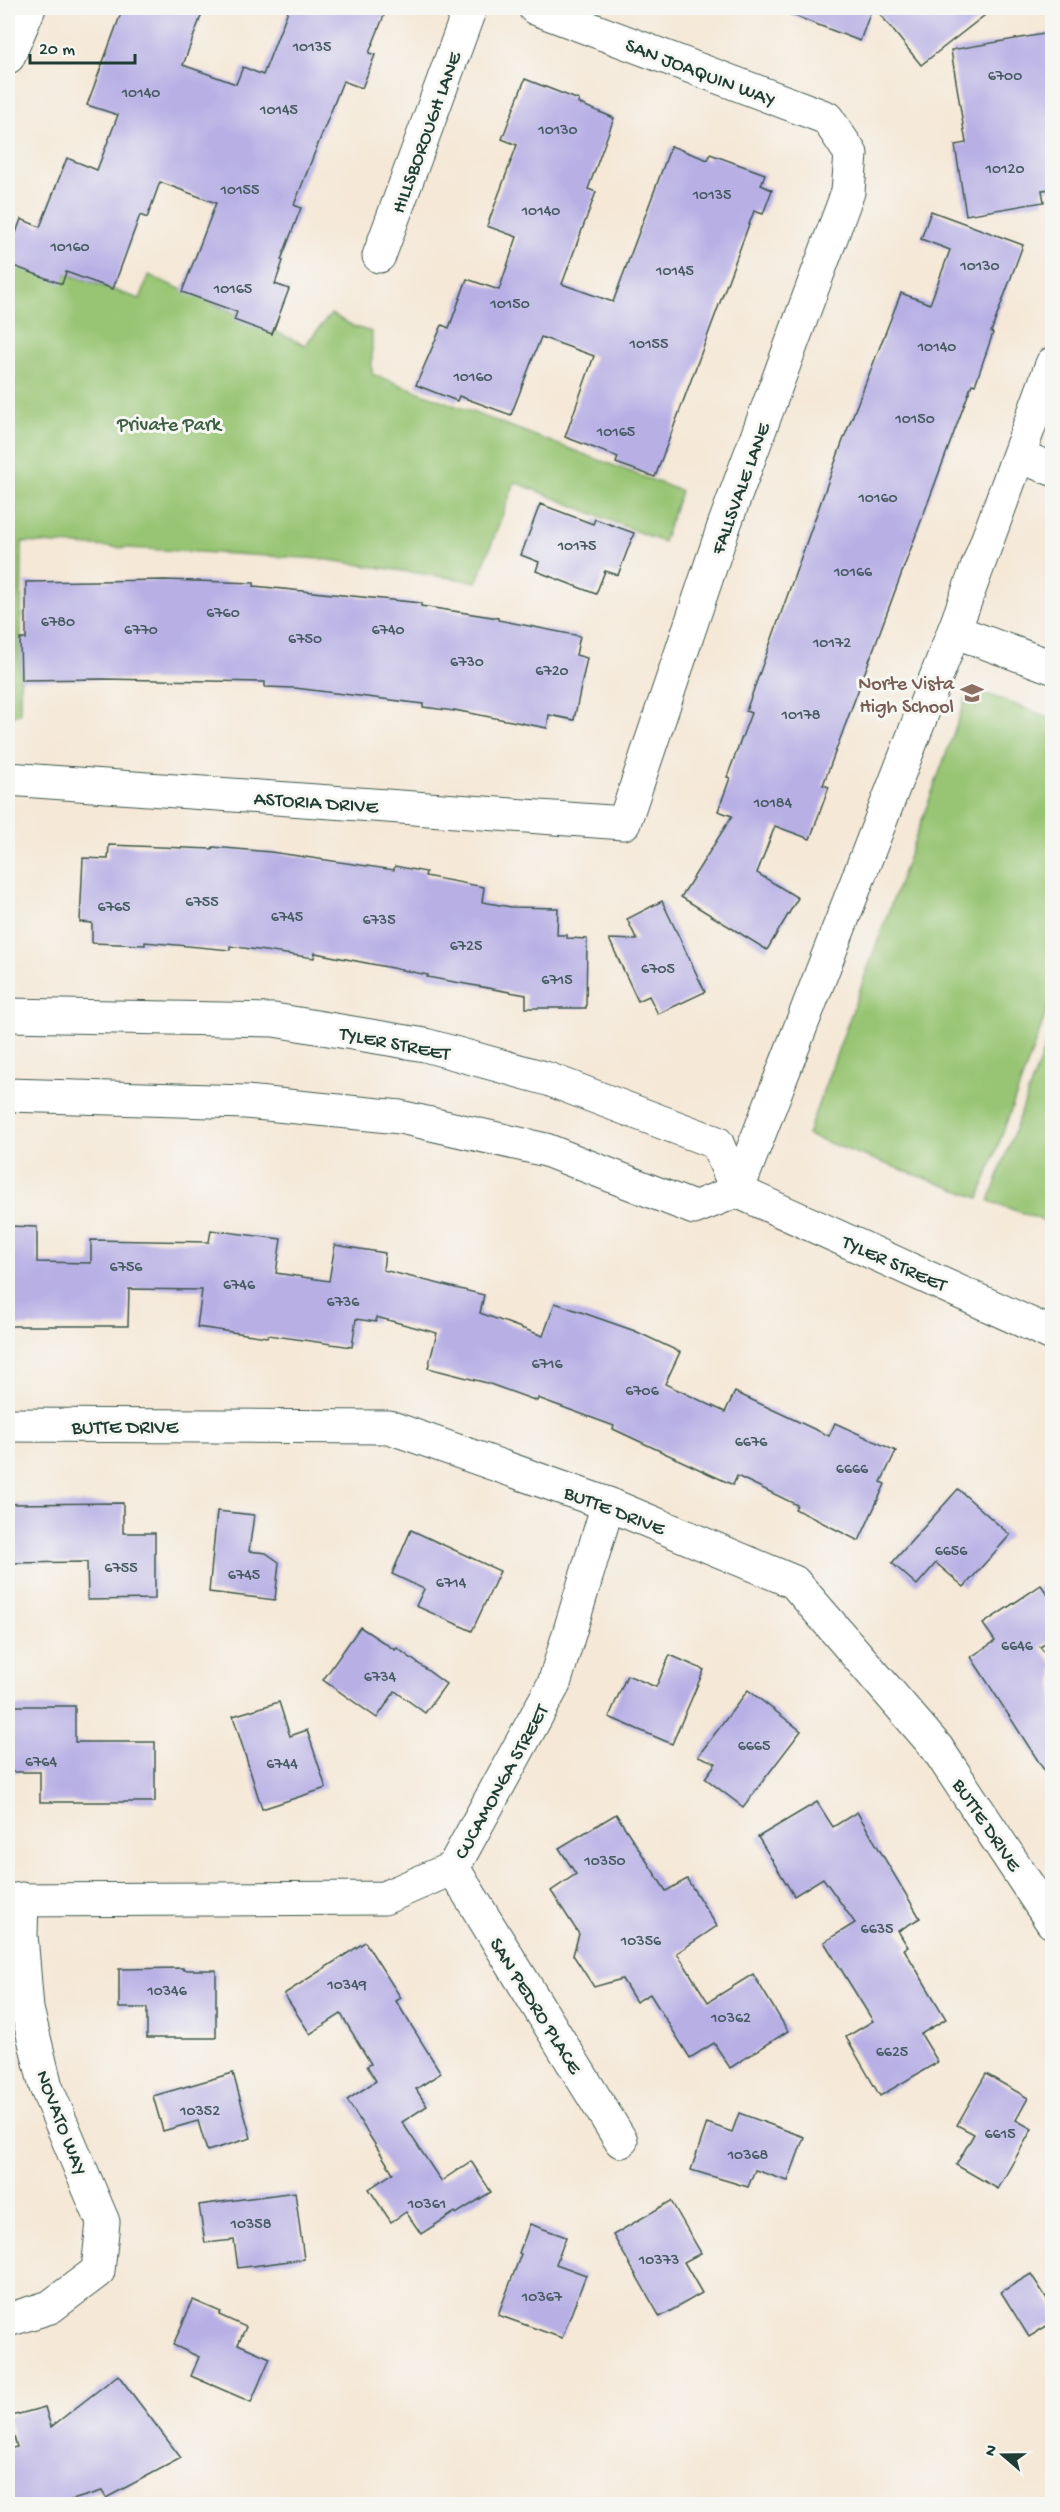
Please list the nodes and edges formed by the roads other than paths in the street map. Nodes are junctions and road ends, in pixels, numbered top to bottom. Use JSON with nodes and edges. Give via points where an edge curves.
{"nodes":[{"id":1,"x":29,"y":8,"type":"edge"},
{"id":2,"x":470,"y":8,"type":"edge"},
{"id":3,"x":535,"y":8,"type":"edge"},
{"id":4,"x":8,"y":57,"type":"edge"},
{"id":5,"x":851,"y":154,"type":"joint"},
{"id":6,"x":379,"y":256,"type":"dead end"},
{"id":7,"x":1053,"y":363,"type":"edge"},
{"id":8,"x":1019,"y":456,"type":"junction"},
{"id":9,"x":1053,"y":469,"type":"edge"},
{"id":10,"x":954,"y":631,"type":"junction"},
{"id":11,"x":1053,"y":667,"type":"edge"},
{"id":12,"x":8,"y":779,"type":"edge"},
{"id":13,"x":624,"y":823,"type":"joint"},
{"id":14,"x":8,"y":1015,"type":"edge"},
{"id":15,"x":8,"y":1095,"type":"edge"},
{"id":16,"x":737,"y":1191,"type":"junction"},
{"id":17,"x":1053,"y":1334,"type":"edge"},
{"id":18,"x":8,"y":1425,"type":"edge"},
{"id":19,"x":608,"y":1504,"type":"junction"},
{"id":20,"x":453,"y":1868,"type":"junction"},
{"id":21,"x":15,"y":1900,"type":"edge"},
{"id":22,"x":1053,"y":1922,"type":"edge"},
{"id":23,"x":621,"y":2141,"type":"dead end"},
{"id":24,"x":8,"y":2320,"type":"edge"}],
"edges":[{"from":1,"to":4,"type":"street"},
{"from":2,"to":6,"type":"street","name":"HILLSBOROUGH LANE"},
{"from":3,"to":5,"type":"street","name":"SAN JOAQUIN WAY","via":[[827,118]]},
{"from":5,"to":13,"type":"street","name":"FALLSVALE LANE","via":[[848,192],[725,523]]},
{"from":7,"to":8,"type":"street"},
{"from":8,"to":9,"type":"street"},
{"from":8,"to":10,"type":"street"},
{"from":10,"to":11,"type":"street"},
{"from":10,"to":16,"type":"street"},
{"from":12,"to":13,"type":"street","name":"ASTORIA DRIVE"},
{"from":14,"to":16,"type":"street","name":"TYLER STREET","via":[[274,1020],[425,1045],[548,1079],[717,1143]]},
{"from":15,"to":16,"type":"street","via":[[246,1102],[400,1117],[546,1150],[694,1208]]},
{"from":16,"to":17,"type":"street","name":"TYLER STREET"},
{"from":18,"to":19,"type":"street","name":"BUTTE DRIVE","via":[[389,1427]]},
{"from":19,"to":20,"type":"street","name":"CUCAMONGA STREET","via":[[554,1684]]},
{"from":19,"to":22,"type":"street","name":"BUTTE DRIVE","via":[[794,1582],[937,1748]]},
{"from":20,"to":21,"type":"street","name":"CUCAMONGA STREET","via":[[384,1898]]},
{"from":20,"to":23,"type":"street","name":"SAN PEDRO PLACE"},
{"from":21,"to":24,"type":"street","name":"NOVATO WAY","via":[[27,2009],[46,2087],[103,2222],[98,2271],[50,2307]]}]}
